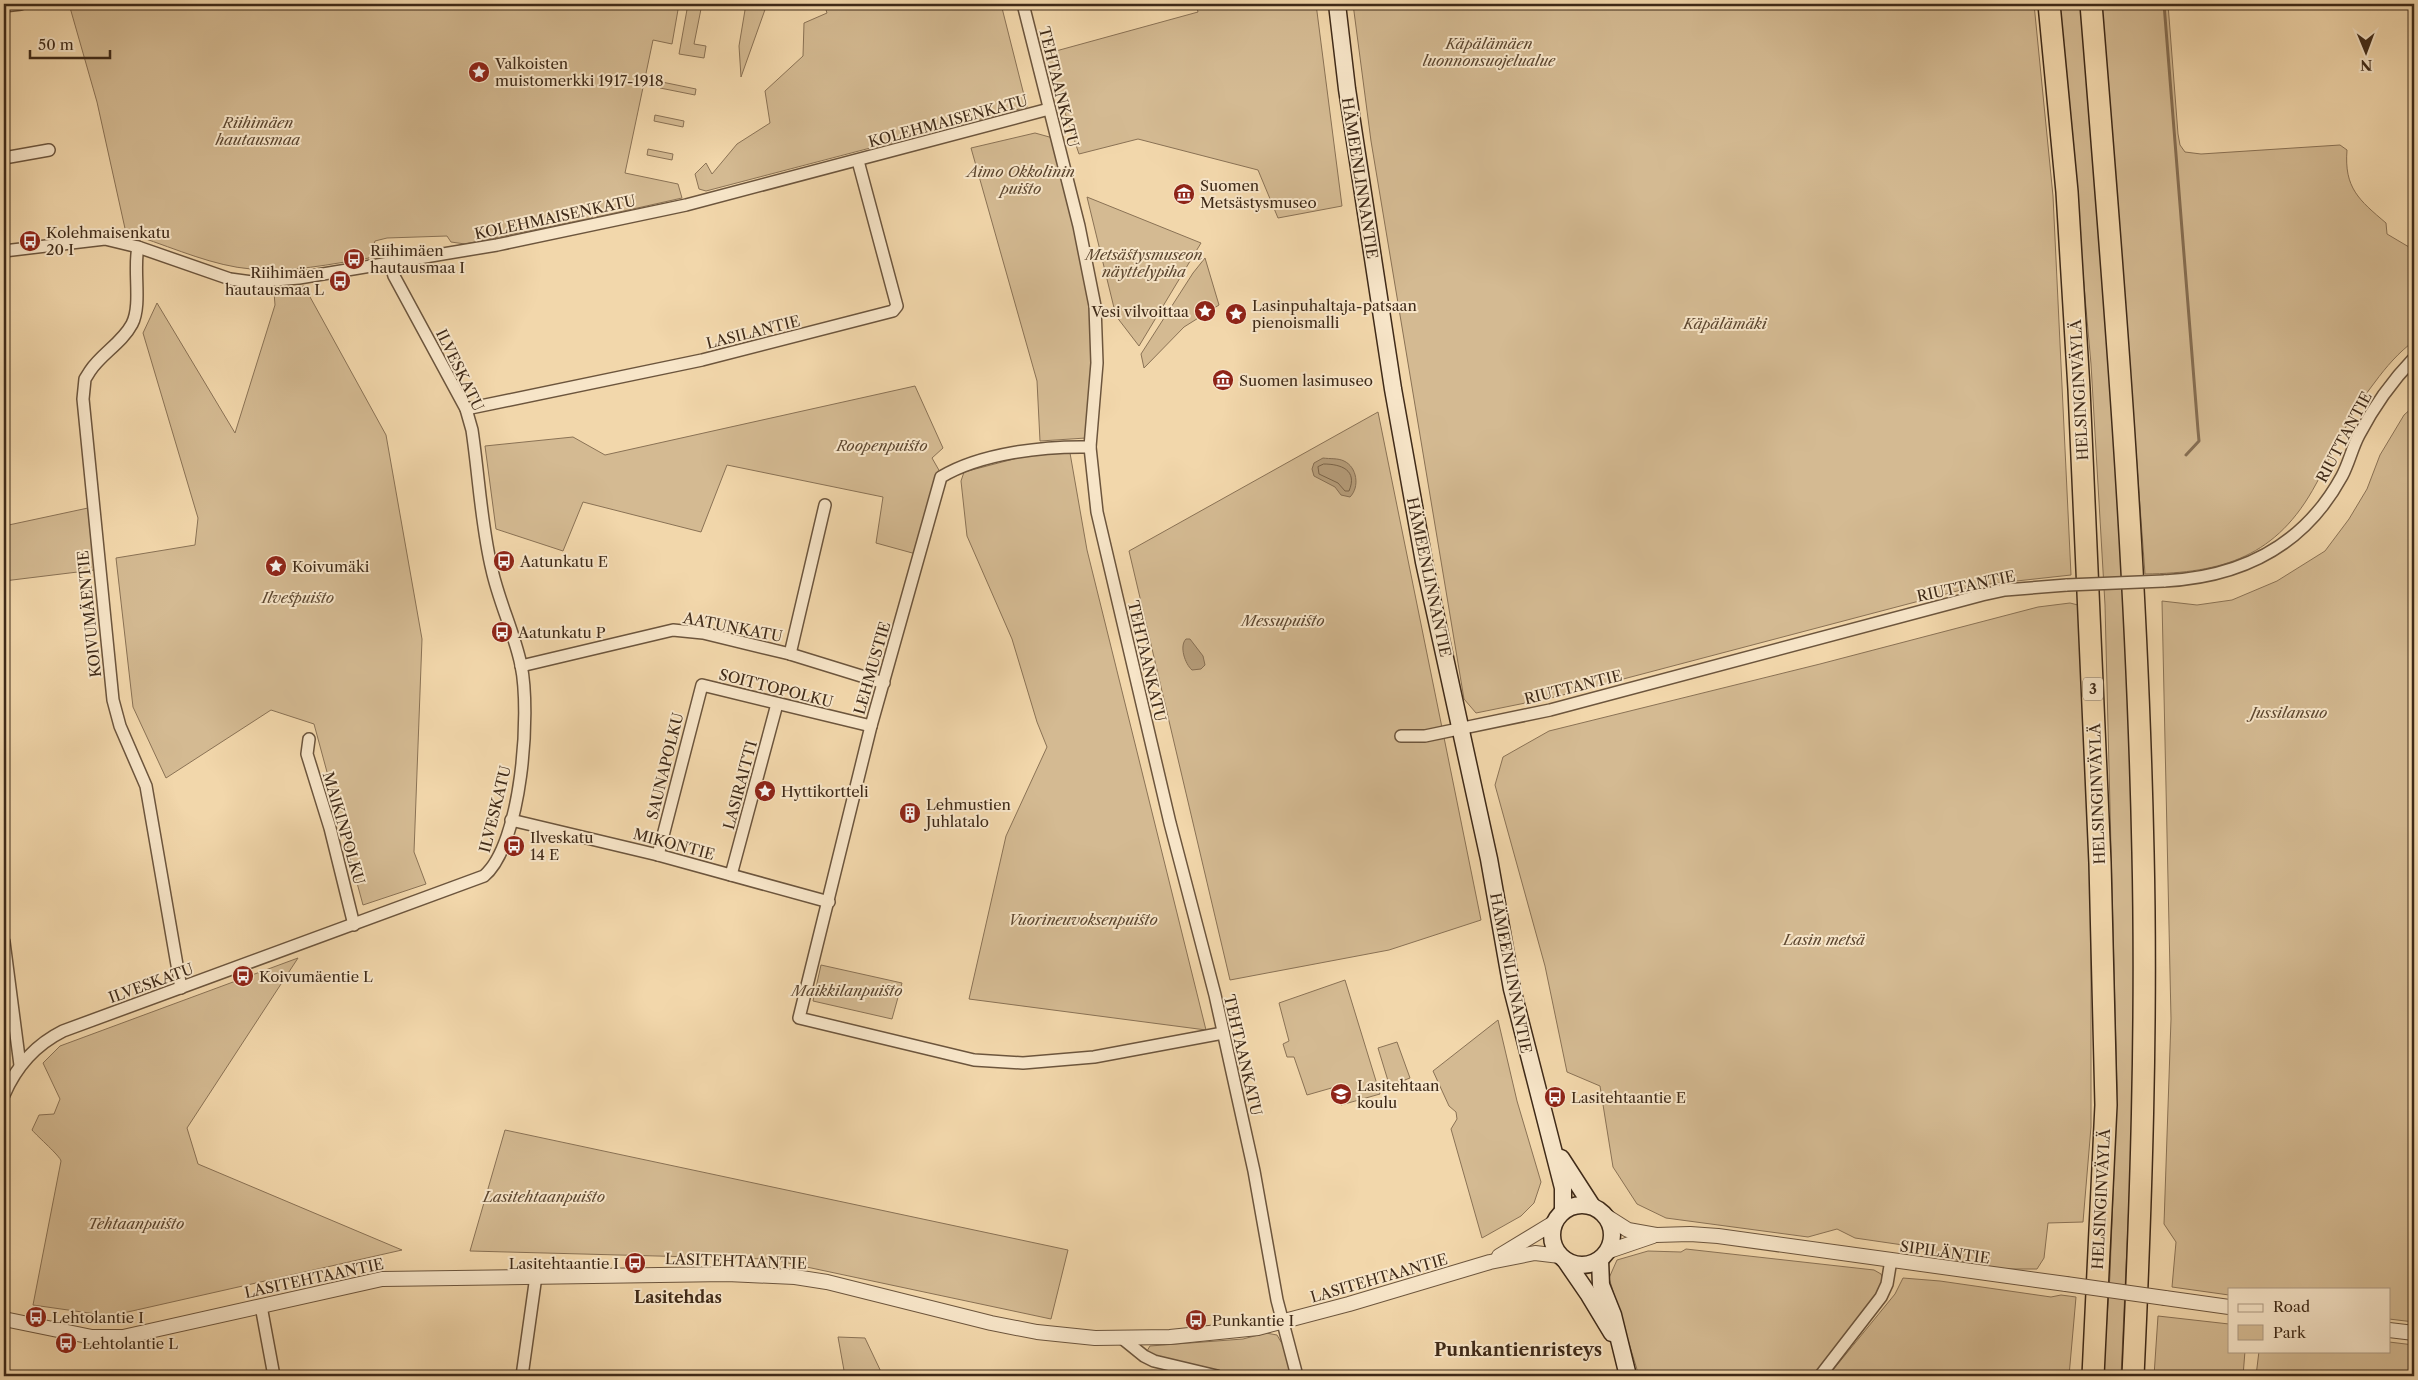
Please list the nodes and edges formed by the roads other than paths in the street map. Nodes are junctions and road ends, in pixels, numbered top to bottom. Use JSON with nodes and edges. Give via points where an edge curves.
{"nodes":[{"id":1,"x":20,"y":4,"type":"edge"},
{"id":2,"x":1023,"y":4,"type":"edge"},
{"id":3,"x":1337,"y":4,"type":"edge"},
{"id":4,"x":2049,"y":4,"type":"edge"},
{"id":5,"x":2091,"y":4,"type":"edge"},
{"id":6,"x":4,"y":6,"type":"edge"},
{"id":7,"x":1050,"y":109,"type":"junction"},
{"id":8,"x":49,"y":150,"type":"dead end"},
{"id":9,"x":4,"y":158,"type":"edge"},
{"id":10,"x":858,"y":161,"type":"junction"},
{"id":11,"x":138,"y":247,"type":"junction"},
{"id":12,"x":4,"y":251,"type":"edge"},
{"id":13,"x":390,"y":262,"type":"junction"},
{"id":14,"x":2414,"y":358,"type":"edge"},
{"id":15,"x":466,"y":409,"type":"junction"},
{"id":16,"x":1090,"y":447,"type":"junction"},
{"id":17,"x":825,"y":505,"type":"dead end"},
{"id":18,"x":790,"y":654,"type":"junction"},
{"id":19,"x":521,"y":666,"type":"junction"},
{"id":20,"x":884,"y":683,"type":"junction"},
{"id":21,"x":702,"y":685,"type":"joint"},
{"id":22,"x":777,"y":704,"type":"junction"},
{"id":23,"x":872,"y":726,"type":"junction"},
{"id":24,"x":1461,"y":729,"type":"junction"},
{"id":25,"x":1401,"y":736,"type":"dead end"},
{"id":26,"x":309,"y":739,"type":"dead end"},
{"id":27,"x":511,"y":820,"type":"junction"},
{"id":28,"x":658,"y":855,"type":"junction"},
{"id":29,"x":731,"y":875,"type":"junction"},
{"id":30,"x":829,"y":902,"type":"junction"},
{"id":31,"x":354,"y":925,"type":"junction"},
{"id":32,"x":4,"y":942,"type":"edge"},
{"id":33,"x":181,"y":988,"type":"junction"},
{"id":34,"x":1224,"y":1033,"type":"junction"},
{"id":35,"x":20,"y":1065,"type":"junction"},
{"id":36,"x":4,"y":1095,"type":"edge"},
{"id":37,"x":1552,"y":1144,"type":"junction"},
{"id":38,"x":1592,"y":1206,"type":"junction"},
{"id":39,"x":1606,"y":1216,"type":"junction"},
{"id":40,"x":1559,"y":1217,"type":"junction"},
{"id":41,"x":1656,"y":1235,"type":"junction"},
{"id":42,"x":1604,"y":1255,"type":"junction"},
{"id":43,"x":1562,"y":1258,"type":"junction"},
{"id":44,"x":1891,"y":1260,"type":"junction"},
{"id":45,"x":1490,"y":1262,"type":"junction"},
{"id":46,"x":536,"y":1276,"type":"junction"},
{"id":47,"x":262,"y":1306,"type":"junction"},
{"id":48,"x":2228,"y":1307,"type":"edge"},
{"id":49,"x":4,"y":1319,"type":"edge"},
{"id":50,"x":1284,"y":1322,"type":"junction"},
{"id":51,"x":2390,"y":1330,"type":"edge"},
{"id":52,"x":2414,"y":1333,"type":"edge"},
{"id":53,"x":1123,"y":1339,"type":"junction"},
{"id":54,"x":1620,"y":1348,"type":"junction"},
{"id":55,"x":274,"y":1376,"type":"edge"},
{"id":56,"x":522,"y":1376,"type":"edge"},
{"id":57,"x":1217,"y":1376,"type":"edge"},
{"id":58,"x":1297,"y":1376,"type":"edge"},
{"id":59,"x":1628,"y":1376,"type":"edge"},
{"id":60,"x":1820,"y":1376,"type":"edge"},
{"id":61,"x":2093,"y":1376,"type":"edge"},
{"id":62,"x":2133,"y":1376,"type":"edge"}],
"edges":[{"from":1,"to":6,"type":"street"},
{"from":2,"to":7,"type":"street","name":"TEHTAANKATU"},
{"from":3,"to":24,"type":"main road","name":"HÄMEENLINNANTIE","via":[[1392,389],[1424,562]]},
{"from":4,"to":61,"type":"highway","name":"HELSINGINVÄYLÄ","number":"3","via":[[2067,192],[2078,369],[2100,863],[2106,1105]]},
{"from":5,"to":62,"type":"highway","via":[[2122,391],[2143,854],[2144,1097]]},
{"from":7,"to":10,"type":"street","name":"KOLEHMAISENKATU"},
{"from":7,"to":16,"type":"street","name":"TEHTAANKATU","via":[[1095,306],[1097,363]]},
{"from":8,"to":9,"type":"street"},
{"from":10,"to":13,"type":"street","name":"KOLEHMAISENKATU","via":[[634,216],[498,245]]},
{"from":10,"to":15,"type":"street","name":"LASILANTIE","via":[[897,306],[893,311],[702,360]]},
{"from":11,"to":12,"type":"street","name":"KOLEHMAISENKATU","via":[[98,239]]},
{"from":11,"to":13,"type":"street","name":"KOLEHMAISENKATU","via":[[230,279],[252,282],[299,278]]},
{"from":11,"to":33,"type":"street","name":"KOIVUMÄENTIE","via":[[136,308],[132,324],[90,371],[83,399],[112,700],[146,786]]},
{"from":13,"to":15,"type":"street","name":"ILVESKATU","via":[[392,273]]},
{"from":14,"to":24,"type":"street","name":"RIUTTANTIE","bridge":true,"via":[[2376,404],[2326,502],[2282,545],[2249,564],[2210,576],[2164,581],[2005,590],[1550,710]]},
{"from":15,"to":19,"type":"street","name":"ILVESKATU","via":[[472,430],[492,570]]},
{"from":16,"to":20,"type":"street","name":"LEHMUSTIE","via":[[1054,448],[1002,456],[956,468],[941,477]]},
{"from":16,"to":34,"type":"street","name":"TEHTAANKATU","via":[[1097,512],[1110,570]]},
{"from":17,"to":18,"type":"street","name":"AATUNKATU"},
{"from":18,"to":19,"type":"street","name":"AATUNKATU","via":[[703,633],[673,630]]},
{"from":18,"to":20,"type":"street"},
{"from":19,"to":27,"type":"street","name":"ILVESKATU","via":[[525,689],[524,742]]},
{"from":20,"to":23,"type":"street","name":"LEHMUSTIE"},
{"from":21,"to":22,"type":"street","name":"SOITTOPOLKU"},
{"from":21,"to":28,"type":"street","name":"SAUNAPOLKU"},
{"from":22,"to":23,"type":"street","name":"SOITTOPOLKU"},
{"from":22,"to":29,"type":"street","name":"LASIRAITTI"},
{"from":23,"to":30,"type":"street","name":"LEHMUSTIE"},
{"from":24,"to":25,"type":"street","name":"RIUTTANTIE","via":[[1424,736]]},
{"from":24,"to":37,"type":"main road","name":"HÄMEENLINNANTIE","via":[[1514,997]]},
{"from":26,"to":31,"type":"street","name":"MAIKINPOLKU","via":[[307,754],[330,828]]},
{"from":27,"to":28,"type":"street","name":"MIKONTIE"},
{"from":27,"to":31,"type":"street","name":"ILVESKATU","via":[[498,861],[484,876]]},
{"from":28,"to":29,"type":"street","name":"MIKONTIE"},
{"from":29,"to":30,"type":"street","name":"MIKONTIE"},
{"from":30,"to":34,"type":"street","name":"LEHMUSTIE","via":[[799,1018],[938,1052],[988,1061],[1037,1063],[1122,1052]]},
{"from":31,"to":33,"type":"street","name":"ILVESKATU"},
{"from":32,"to":35,"type":"street"},
{"from":33,"to":35,"type":"street","name":"ILVESKATU","via":[[63,1031],[43,1042]]},
{"from":34,"to":50,"type":"street","name":"TEHTAANKATU"},
{"from":35,"to":36,"type":"street","name":"ILVESKATU"},
{"from":37,"to":38,"type":"main road","name":"HÄMEENLINNANTIE"},
{"from":37,"to":40,"type":"main road","name":"HÄMEENLINNANTIE","via":[[1563,1188]]},
{"from":38,"to":39,"type":"main road"},
{"from":38,"to":40,"type":"main road","via":[[1579,1205]]},
{"from":39,"to":41,"type":"street","name":"SIPILÄNTIE","via":[[1628,1230]]},
{"from":39,"to":42,"type":"main road","via":[[1613,1232]]},
{"from":40,"to":43,"type":"main road","via":[[1552,1240]]},
{"from":40,"to":45,"type":"street","name":"LASITEHTAANTIE"},
{"from":41,"to":42,"type":"street","name":"SIPILÄNTIE"},
{"from":41,"to":44,"type":"street","name":"SIPILÄNTIE","via":[[1718,1236]]},
{"from":42,"to":43,"type":"main road","via":[[1580,1266]]},
{"from":42,"to":54,"type":"main road","via":[[1601,1285],[1613,1315]]},
{"from":43,"to":45,"type":"street","name":"LASITEHTAANTIE","via":[[1535,1253]]},
{"from":43,"to":54,"type":"main road","via":[[1589,1294]]},
{"from":44,"to":48,"type":"street","name":"SIPILÄNTIE","bridge":true},
{"from":44,"to":60,"type":"street","via":[[1881,1297]]},
{"from":45,"to":50,"type":"street","name":"LASITEHTAANTIE"},
{"from":46,"to":47,"type":"street","name":"LASITEHTAANTIE","via":[[382,1279]]},
{"from":46,"to":53,"type":"street","name":"LASITEHTAANTIE","via":[[727,1274],[796,1277],[1037,1332]]},
{"from":46,"to":56,"type":"street"},
{"from":47,"to":49,"type":"street","name":"LASITEHTAANTIE","via":[[124,1337],[92,1337]]},
{"from":47,"to":55,"type":"street"},
{"from":50,"to":53,"type":"street","name":"LASITEHTAANTIE","via":[[1216,1333]]},
{"from":50,"to":58,"type":"street","name":"TEHTAANKATU"},
{"from":51,"to":52,"type":"street"},
{"from":53,"to":57,"type":"street","via":[[1154,1361]]},
{"from":54,"to":59,"type":"main road"}]}
